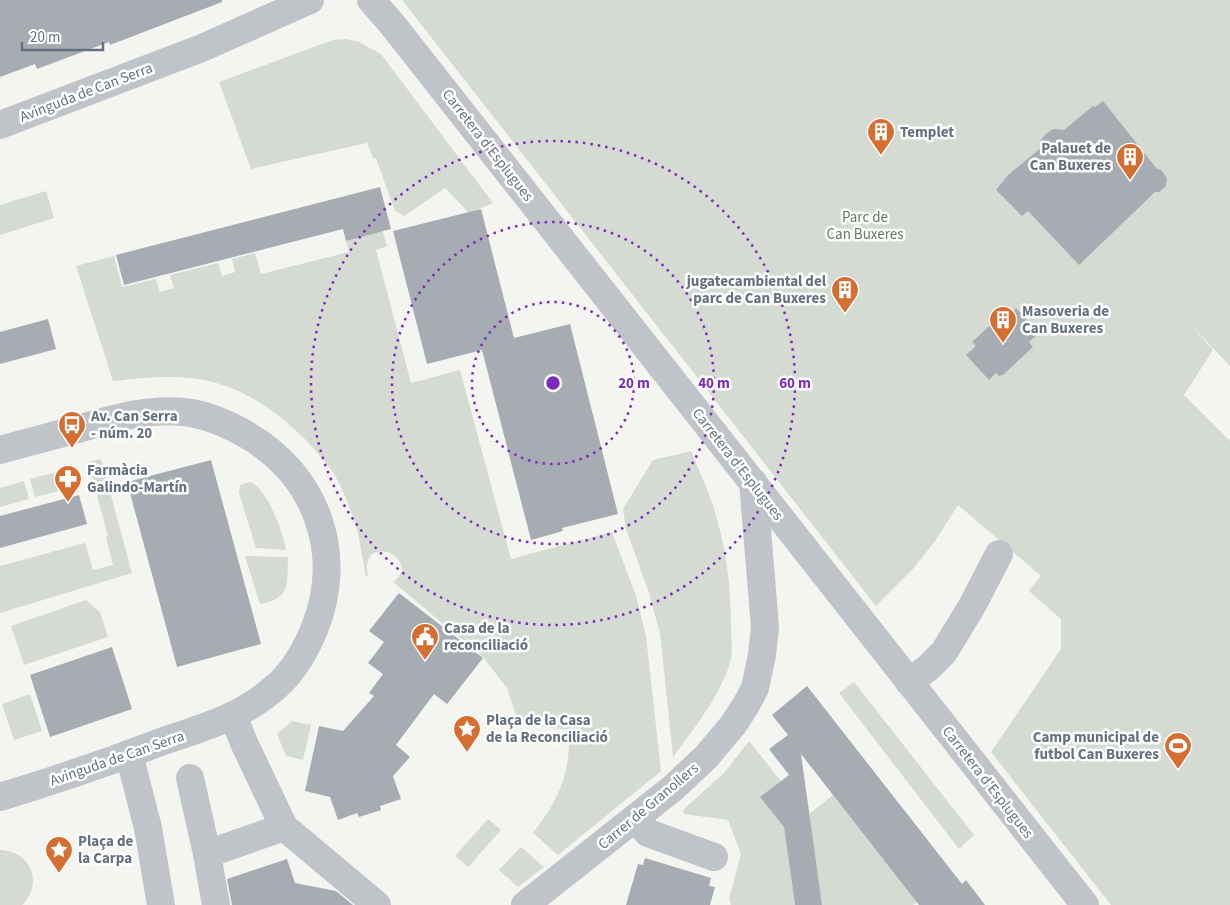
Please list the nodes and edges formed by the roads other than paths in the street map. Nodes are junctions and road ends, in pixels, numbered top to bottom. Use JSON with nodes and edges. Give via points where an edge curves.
{"nodes":[{"id":1,"x":310,"y":0,"type":"edge"},
{"id":2,"x":371,"y":0,"type":"edge"},
{"id":3,"x":0,"y":125,"type":"edge"},
{"id":4,"x":0,"y":450,"type":"edge"},
{"id":5,"x":753,"y":482,"type":"junction"},
{"id":6,"x":1000,"y":554,"type":"dead end"},
{"id":7,"x":909,"y":682,"type":"junction"},
{"id":8,"x":233,"y":716,"type":"junction"},
{"id":9,"x":129,"y":754,"type":"junction"},
{"id":10,"x":190,"y":778,"type":"dead end"},
{"id":11,"x":0,"y":797,"type":"edge"},
{"id":12,"x":636,"y":818,"type":"junction"},
{"id":13,"x":284,"y":827,"type":"junction"},
{"id":14,"x":207,"y":854,"type":"junction"},
{"id":15,"x":714,"y":857,"type":"dead end"},
{"id":16,"x":559,"y":894,"type":"edge"},
{"id":17,"x":161,"y":905,"type":"edge"},
{"id":18,"x":216,"y":905,"type":"edge"},
{"id":19,"x":376,"y":905,"type":"edge"},
{"id":20,"x":526,"y":905,"type":"edge"},
{"id":21,"x":1084,"y":905,"type":"edge"}],
"edges":[{"from":1,"to":3,"type":"street","name":"Avinguda de Can Serra","via":[[202,48]]},
{"from":2,"to":5,"type":"street","name":"Carretera d'Esplugues"},
{"from":4,"to":8,"type":"street","name":"Avinguda de Can Serra","via":[[126,416],[183,412],[238,430],[261,443],[288,468],[313,503],[321,525],[327,572],[324,596],[307,646],[295,665],[257,702]]},
{"from":5,"to":7,"type":"street","name":"Carretera d'Esplugues"},
{"from":5,"to":12,"type":"street","name":"Carrer de Granollers","via":[[765,627],[755,688],[732,725],[706,757]]},
{"from":6,"to":7,"type":"street","via":[[944,652]]},
{"from":7,"to":21,"type":"street","name":"Carretera d'Esplugues"},
{"from":8,"to":9,"type":"street","name":"Avinguda de Can Serra"},
{"from":8,"to":13,"type":"street"},
{"from":9,"to":11,"type":"street","name":"Avinguda de Can Serra"},
{"from":9,"to":17,"type":"street","via":[[148,828]]},
{"from":10,"to":14,"type":"street"},
{"from":12,"to":15,"type":"street","via":[[648,833]]},
{"from":12,"to":16,"type":"street","name":"Carrer de Granollers"},
{"from":13,"to":14,"type":"street"},
{"from":13,"to":19,"type":"street"},
{"from":14,"to":18,"type":"street"},
{"from":16,"to":20,"type":"street","name":"Carrer de Granollers"}]}
